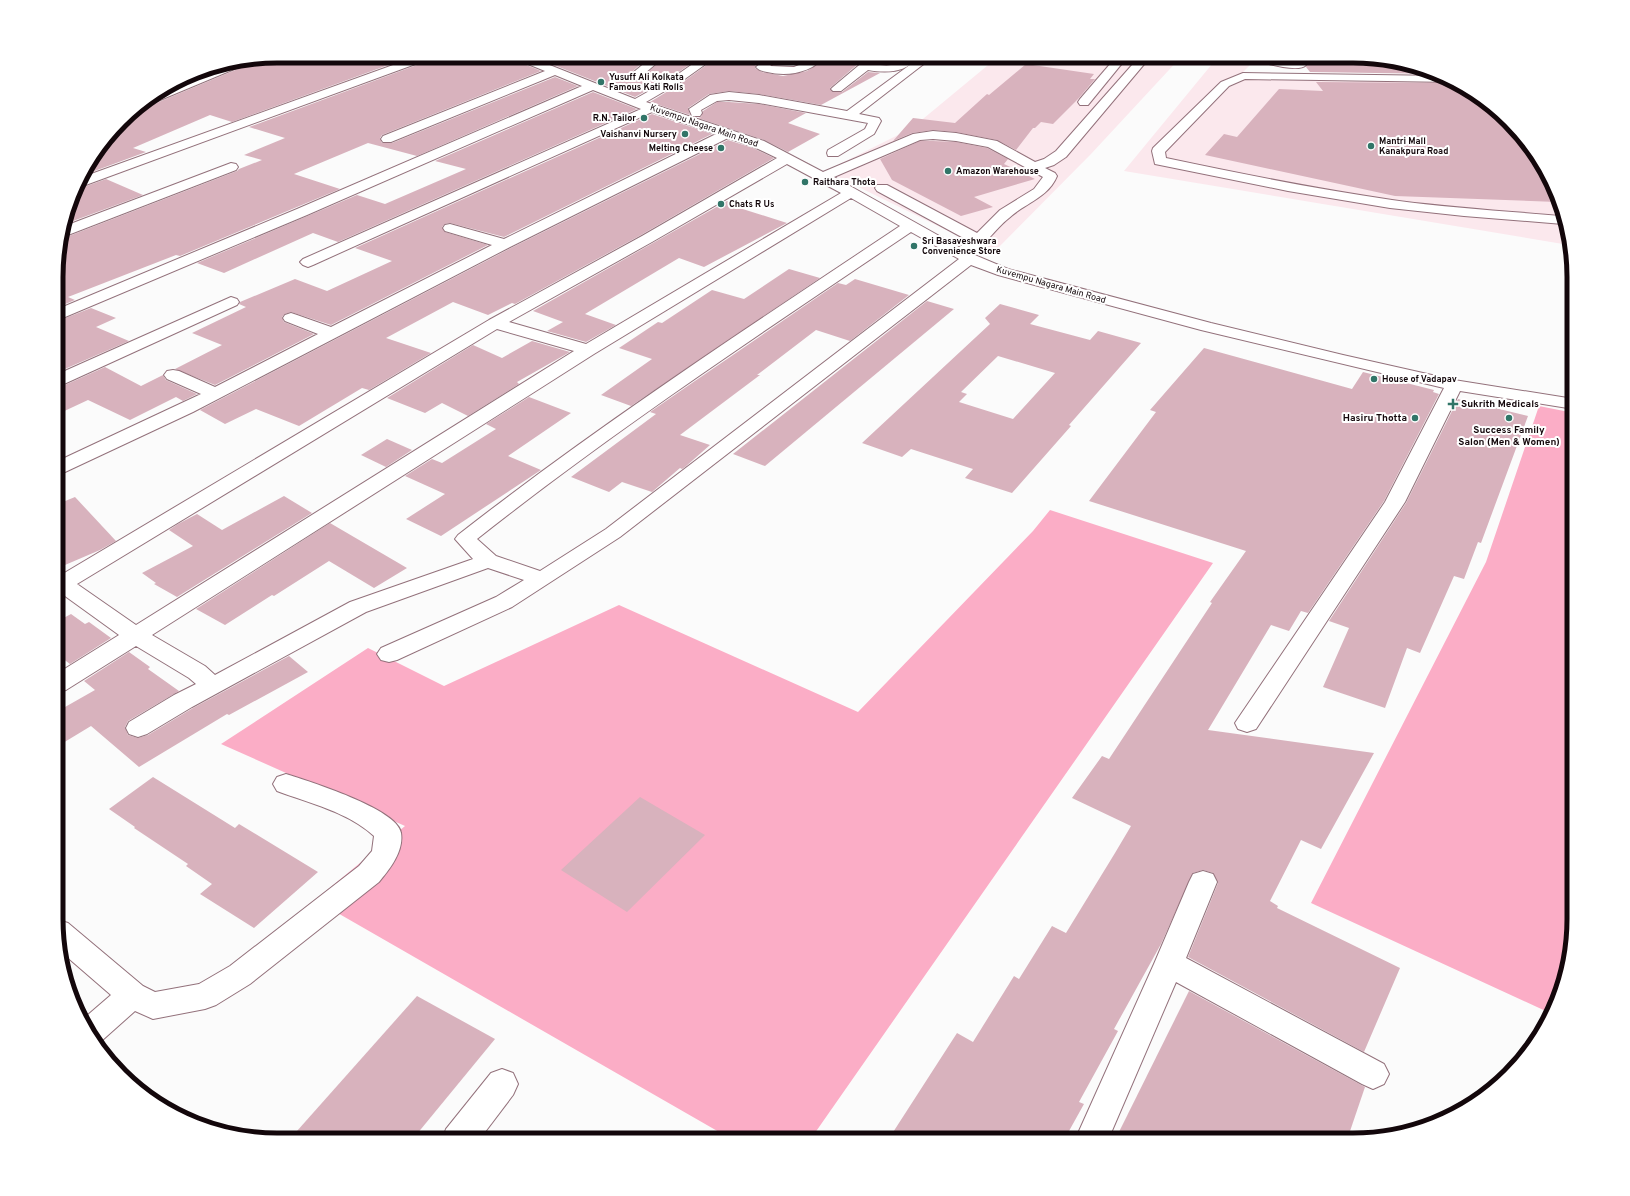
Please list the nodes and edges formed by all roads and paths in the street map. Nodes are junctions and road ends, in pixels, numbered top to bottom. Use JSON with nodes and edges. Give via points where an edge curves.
{"nodes":[{"id":1,"x":409,"y":63,"type":"edge"},
{"id":2,"x":535,"y":63,"type":"edge"},
{"id":3,"x":651,"y":63,"type":"edge"},
{"id":4,"x":702,"y":63,"type":"edge"},
{"id":5,"x":768,"y":63,"type":"edge"},
{"id":6,"x":809,"y":63,"type":"edge"},
{"id":7,"x":869,"y":63,"type":"edge"},
{"id":8,"x":904,"y":63,"type":"edge"},
{"id":9,"x":920,"y":63,"type":"edge"},
{"id":10,"x":1117,"y":63,"type":"edge"},
{"id":11,"x":1140,"y":63,"type":"edge"},
{"id":12,"x":1280,"y":63,"type":"edge"},
{"id":13,"x":1361,"y":63,"type":"edge"},
{"id":14,"x":1313,"y":65,"type":"dead end"},
{"id":15,"x":866,"y":66,"type":"junction"},
{"id":16,"x":1376,"y":67,"type":"dead end"},
{"id":17,"x":224,"y":70,"type":"edge"},
{"id":18,"x":555,"y":71,"type":"junction"},
{"id":19,"x":633,"y":78,"type":"dead end"},
{"id":20,"x":1437,"y":80,"type":"edge"},
{"id":21,"x":592,"y":86,"type":"junction"},
{"id":22,"x":837,"y":89,"type":"dead end"},
{"id":23,"x":173,"y":90,"type":"edge"},
{"id":24,"x":1084,"y":102,"type":"dead end"},
{"id":25,"x":636,"y":103,"type":"junction"},
{"id":26,"x":652,"y":108,"type":"junction"},
{"id":27,"x":696,"y":113,"type":"dead end"},
{"id":28,"x":849,"y":115,"type":"junction"},
{"id":29,"x":728,"y":133,"type":"junction"},
{"id":30,"x":387,"y":139,"type":"dead end"},
{"id":31,"x":833,"y":153,"type":"dead end"},
{"id":32,"x":787,"y":158,"type":"junction"},
{"id":33,"x":231,"y":167,"type":"dead end"},
{"id":34,"x":1033,"y":167,"type":"junction"},
{"id":35,"x":823,"y":178,"type":"junction"},
{"id":36,"x":86,"y":180,"type":"edge"},
{"id":37,"x":882,"y":188,"type":"dead end"},
{"id":38,"x":850,"y":193,"type":"junction"},
{"id":39,"x":1559,"y":220,"type":"edge"},
{"id":40,"x":909,"y":227,"type":"junction"},
{"id":41,"x":450,"y":228,"type":"dead end"},
{"id":42,"x":68,"y":230,"type":"edge"},
{"id":43,"x":978,"y":240,"type":"junction"},
{"id":44,"x":505,"y":244,"type":"junction"},
{"id":45,"x":964,"y":256,"type":"junction"},
{"id":46,"x":308,"y":262,"type":"dead end"},
{"id":47,"x":231,"y":302,"type":"dead end"},
{"id":48,"x":63,"y":313,"type":"edge"},
{"id":49,"x":291,"y":318,"type":"dead end"},
{"id":50,"x":494,"y":323,"type":"junction"},
{"id":51,"x":331,"y":333,"type":"junction"},
{"id":52,"x":588,"y":350,"type":"junction"},
{"id":53,"x":173,"y":375,"type":"dead end"},
{"id":54,"x":63,"y":378,"type":"edge"},
{"id":55,"x":1454,"y":385,"type":"junction"},
{"id":56,"x":215,"y":393,"type":"junction"},
{"id":57,"x":1567,"y":403,"type":"edge"},
{"id":58,"x":63,"y":466,"type":"edge"},
{"id":59,"x":488,"y":561,"type":"junction"},
{"id":60,"x":542,"y":580,"type":"junction"},
{"id":61,"x":63,"y":581,"type":"edge"},
{"id":62,"x":63,"y":585,"type":"edge"},
{"id":63,"x":134,"y":635,"type":"junction"},
{"id":64,"x":389,"y":654,"type":"dead end"},
{"id":65,"x":63,"y":681,"type":"edge"},
{"id":66,"x":213,"y":686,"type":"junction"},
{"id":67,"x":1247,"y":723,"type":"dead end"},
{"id":68,"x":138,"y":728,"type":"dead end"},
{"id":69,"x":286,"y":784,"type":"dead end"},
{"id":70,"x":1203,"y":882,"type":"dead end"},
{"id":71,"x":64,"y":937,"type":"edge"},
{"id":72,"x":1168,"y":964,"type":"junction"},
{"id":73,"x":132,"y":995,"type":"junction"},
{"id":74,"x":94,"y":1029,"type":"edge"},
{"id":75,"x":1373,"y":1074,"type":"dead end"},
{"id":76,"x":502,"y":1084,"type":"dead end"},
{"id":77,"x":464,"y":1133,"type":"edge"},
{"id":78,"x":1094,"y":1133,"type":"edge"}],
"edges":[{"from":1,"to":36,"type":"main road"},
{"from":2,"to":18,"type":"main road","name":"Kuvempu Nagara Main Road"},
{"from":3,"to":19,"type":"main road"},
{"from":4,"to":25,"type":"main road"},
{"from":5,"to":6,"type":"main road","via":[[762,67],[768,70],[790,71]]},
{"from":7,"to":15,"type":"main road"},
{"from":8,"to":15,"type":"main road","via":[[897,68],[887,69]]},
{"from":9,"to":28,"type":"main road"},
{"from":10,"to":24,"type":"main road"},
{"from":11,"to":34,"type":"main road","via":[[1060,154],[1049,162]]},
{"from":12,"to":14,"type":"main road"},
{"from":13,"to":16,"type":"main road"},
{"from":15,"to":22,"type":"main road"},
{"from":17,"to":23,"type":"main road"},
{"from":18,"to":21,"type":"main road","name":"Kuvempu Nagara Main Road"},
{"from":18,"to":30,"type":"main road"},
{"from":20,"to":39,"type":"main road","via":[[1242,76],[1225,84],[1158,151],[1160,161],[1366,201]]},
{"from":21,"to":25,"type":"main road","name":"Kuvempu Nagara Main Road"},
{"from":21,"to":48,"type":"main road"},
{"from":25,"to":26,"type":"main road","name":"Kuvempu Nagara Main Road"},
{"from":26,"to":29,"type":"main road","name":"Kuvempu Nagara Main Road"},
{"from":26,"to":46,"type":"main road"},
{"from":27,"to":28,"type":"main road","via":[[695,109],[714,98],[729,96]]},
{"from":28,"to":31,"type":"main road","via":[[875,121],[870,131]]},
{"from":29,"to":32,"type":"main road","name":"Kuvempu Nagara Main Road"},
{"from":29,"to":44,"type":"main road"},
{"from":32,"to":35,"type":"main road","name":"Kuvempu Nagara Main Road"},
{"from":32,"to":50,"type":"main road"},
{"from":33,"to":42,"type":"main road"},
{"from":34,"to":35,"type":"main road","via":[[992,144],[933,135],[917,137]]},
{"from":34,"to":43,"type":"main road","via":[[1050,176],[1049,183],[992,224]]},
{"from":35,"to":38,"type":"main road","name":"Kuvempu Nagara Main Road"},
{"from":37,"to":43,"type":"main road"},
{"from":38,"to":40,"type":"main road","name":"Kuvempu Nagara Main Road"},
{"from":38,"to":52,"type":"main road"},
{"from":40,"to":45,"type":"main road","name":"Kuvempu Nagara Main Road"},
{"from":40,"to":59,"type":"main road","via":[[600,436],[510,502],[465,539]]},
{"from":41,"to":44,"type":"main road"},
{"from":43,"to":45,"type":"main road"},
{"from":44,"to":51,"type":"main road"},
{"from":45,"to":55,"type":"main road","name":"Kuvempu Nagara Main Road","via":[[1021,278],[1194,324]]},
{"from":45,"to":60,"type":"main road","via":[[613,533]]},
{"from":47,"to":54,"type":"main road"},
{"from":49,"to":51,"type":"main road"},
{"from":50,"to":52,"type":"main road"},
{"from":50,"to":61,"type":"main road"},
{"from":51,"to":56,"type":"main road"},
{"from":52,"to":63,"type":"main road"},
{"from":53,"to":56,"type":"main road"},
{"from":55,"to":57,"type":"main road","name":"Kuvempu Nagara Main Road"},
{"from":55,"to":67,"type":"main road","via":[[1395,502]]},
{"from":56,"to":58,"type":"main road"},
{"from":59,"to":60,"type":"main road"},
{"from":59,"to":66,"type":"main road","via":[[358,607]]},
{"from":60,"to":64,"type":"main road","via":[[504,602]]},
{"from":62,"to":63,"type":"main road"},
{"from":63,"to":65,"type":"main road"},
{"from":63,"to":66,"type":"main road","via":[[197,672]]},
{"from":66,"to":68,"type":"main road"},
{"from":69,"to":73,"type":"main road","via":[[365,815],[380,824],[388,832],[388,846],[382,860],[350,890],[240,975],[205,996],[153,1006]]},
{"from":70,"to":72,"type":"main road"},
{"from":71,"to":73,"type":"main road"},
{"from":72,"to":75,"type":"main road"},
{"from":72,"to":78,"type":"main road"},
{"from":73,"to":74,"type":"main road"},
{"from":76,"to":77,"type":"main road"}]}
